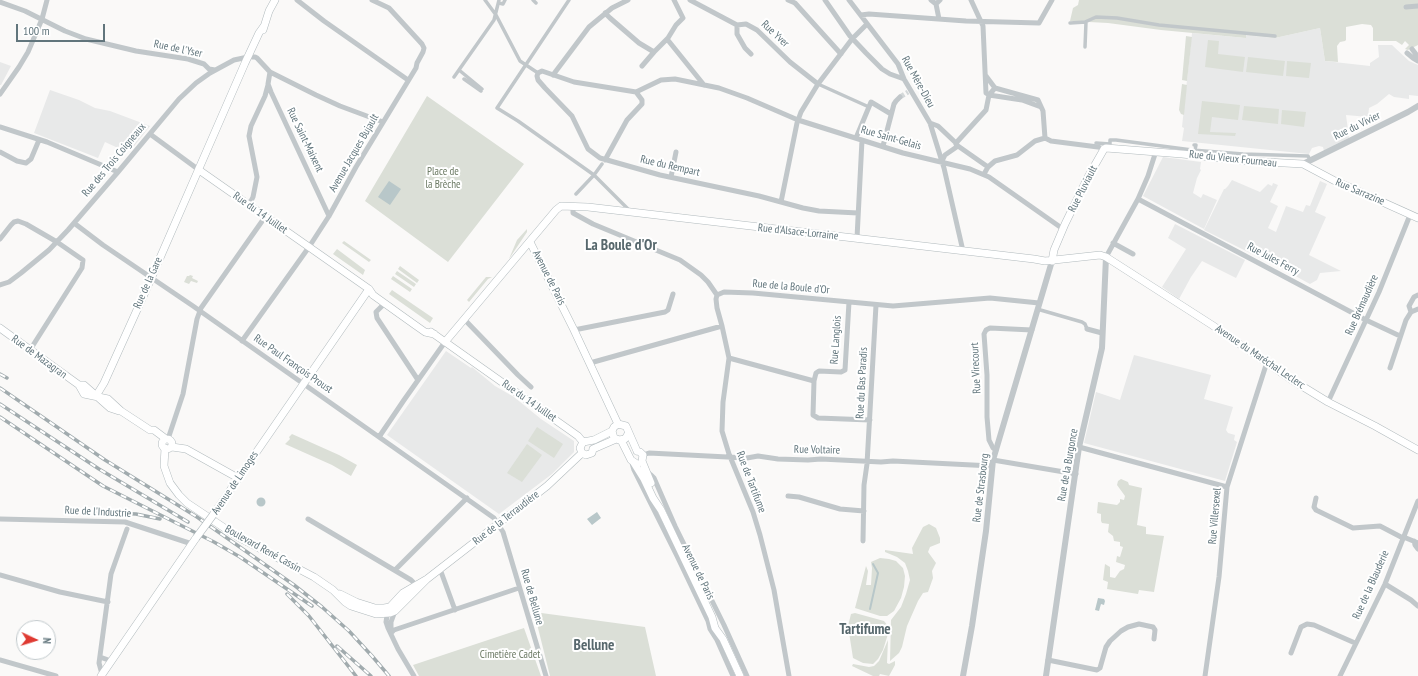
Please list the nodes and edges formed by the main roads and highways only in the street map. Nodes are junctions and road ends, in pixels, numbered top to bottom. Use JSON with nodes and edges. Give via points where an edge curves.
{"nodes":[{"id":1,"x":271,"y":0,"type":"edge"},
{"id":2,"x":275,"y":0,"type":"edge"},
{"id":3,"x":269,"y":11,"type":"junction"},
{"id":4,"x":1104,"y":149,"type":"joint"},
{"id":5,"x":1303,"y":164,"type":"joint"},
{"id":6,"x":199,"y":170,"type":"junction"},
{"id":7,"x":1418,"y":218,"type":"edge"},
{"id":8,"x":530,"y":242,"type":"junction"},
{"id":9,"x":1054,"y":250,"type":"junction"},
{"id":10,"x":1106,"y":257,"type":"joint"},
{"id":11,"x":1034,"y":259,"type":"junction"},
{"id":12,"x":1052,"y":261,"type":"junction"},
{"id":13,"x":370,"y":290,"type":"junction"},
{"id":14,"x":0,"y":328,"type":"edge"},
{"id":15,"x":434,"y":334,"type":"junction"},
{"id":16,"x":445,"y":342,"type":"junction"},
{"id":17,"x":96,"y":396,"type":"junction"},
{"id":18,"x":618,"y":424,"type":"junction"},
{"id":19,"x":612,"y":431,"type":"junction"},
{"id":20,"x":628,"y":434,"type":"junction"},
{"id":21,"x":619,"y":440,"type":"junction"},
{"id":22,"x":586,"y":442,"type":"junction"},
{"id":23,"x":168,"y":444,"type":"junction"},
{"id":24,"x":593,"y":449,"type":"junction"},
{"id":25,"x":1418,"y":450,"type":"edge"},
{"id":26,"x":582,"y":453,"type":"junction"},
{"id":27,"x":640,"y":456,"type":"junction"},
{"id":28,"x":632,"y":461,"type":"junction"},
{"id":29,"x":238,"y":478,"type":"junction"},
{"id":30,"x":659,"y":513,"type":"junction"},
{"id":31,"x":427,"y":579,"type":"junction"},
{"id":32,"x":333,"y":590,"type":"junction"},
{"id":33,"x":392,"y":609,"type":"junction"},
{"id":34,"x":101,"y":675,"type":"edge"},
{"id":35,"x":740,"y":676,"type":"edge"}],
"edges":[{"from":1,"to":3,"type":"main road","name":"Rue de la Gare"},
{"from":2,"to":3,"type":"main road","name":"Rue de la Gare"},
{"from":3,"to":6,"type":"main road","name":"Rue de la Gare","via":[[262,35],[211,138]]},
{"from":4,"to":5,"type":"main road","name":"Rue du Vieux Fourneau"},
{"from":4,"to":9,"type":"main road","name":"Rue Pluviault"},
{"from":5,"to":7,"type":"main road","name":"Rue Sarrazine"},
{"from":6,"to":13,"type":"main road","name":"Rue du 14 Juillet"},
{"from":6,"to":17,"type":"main road","name":"Rue de la Gare"},
{"from":8,"to":11,"type":"main road","name":"Rue d'Alsace-Lorraine","via":[[561,206],[573,206]]},
{"from":8,"to":16,"type":"main road"},
{"from":8,"to":18,"type":"main road","name":"Avenue de Paris"},
{"from":9,"to":11,"type":"main road"},
{"from":9,"to":12,"type":"main road","name":"Rue Pluviault"},
{"from":10,"to":12,"type":"main road","name":"Rue d'Alsace-Lorraine","via":[[1100,255]]},
{"from":10,"to":25,"type":"main road","name":"Avenue du Maréchal Leclerc","via":[[1292,380]]},
{"from":11,"to":12,"type":"main road","name":"Rue d'Alsace-Lorraine"},
{"from":13,"to":15,"type":"main road","name":"Rue du 14 Juillet","via":[[383,296]]},
{"from":13,"to":15,"type":"main road","name":"Rue du 14 Juillet","via":[[425,332]]},
{"from":13,"to":29,"type":"main road","name":"Avenue de Limoges"},
{"from":14,"to":17,"type":"main road","name":"Rue de Mazagran","via":[[79,385],[84,385]]},
{"from":15,"to":16,"type":"main road","name":"Rue du 14 Juillet"},
{"from":16,"to":22,"type":"main road","name":"Rue du 14 Juillet"},
{"from":17,"to":23,"type":"main road","name":"Rue de Mazagran","via":[[110,408],[154,430]]},
{"from":18,"to":19,"type":"main road"},
{"from":18,"to":20,"type":"main road","via":[[626,426]]},
{"from":19,"to":21,"type":"main road","via":[[612,436]]},
{"from":19,"to":22,"type":"main road"},
{"from":20,"to":21,"type":"main road"},
{"from":20,"to":27,"type":"main road","name":"Avenue de Paris"},
{"from":21,"to":24,"type":"main road"},
{"from":21,"to":28,"type":"main road","name":"Avenue de Paris"},
{"from":22,"to":24,"type":"main road","via":[[593,445]]},
{"from":22,"to":26,"type":"main road","via":[[580,448]]},
{"from":23,"to":29,"type":"main road","name":"Rue de Mazagran","via":[[186,449]]},
{"from":23,"to":32,"type":"main road","name":"Boulevard René Cassin","via":[[166,470],[170,483],[187,503],[238,537]]},
{"from":24,"to":26,"type":"main road","via":[[588,455]]},
{"from":26,"to":31,"type":"main road","name":"Rue de la Terraudière","via":[[547,486]]},
{"from":27,"to":28,"type":"main road","via":[[639,463]]},
{"from":27,"to":28,"type":"main road","via":[[632,453]]},
{"from":27,"to":30,"type":"main road","name":"Avenue de Paris","via":[[657,496]]},
{"from":28,"to":30,"type":"main road","name":"Avenue de Paris","via":[[644,479]]},
{"from":29,"to":34,"type":"main road","name":"Avenue de Limoges","bridge":true},
{"from":30,"to":35,"type":"main road","name":"Avenue de Paris","via":[[666,521],[679,553]]},
{"from":31,"to":33,"type":"main road","name":"Rue de la Terraudière"},
{"from":31,"to":33,"type":"main road","name":"Rue de la Terraudière","via":[[403,593]]},
{"from":32,"to":33,"type":"main road","name":"Boulevard René Cassin","via":[[356,602],[375,608]]},
{"from":32,"to":33,"type":"main road","name":"Boulevard René Cassin","via":[[345,602],[368,612],[387,614]]}]}
